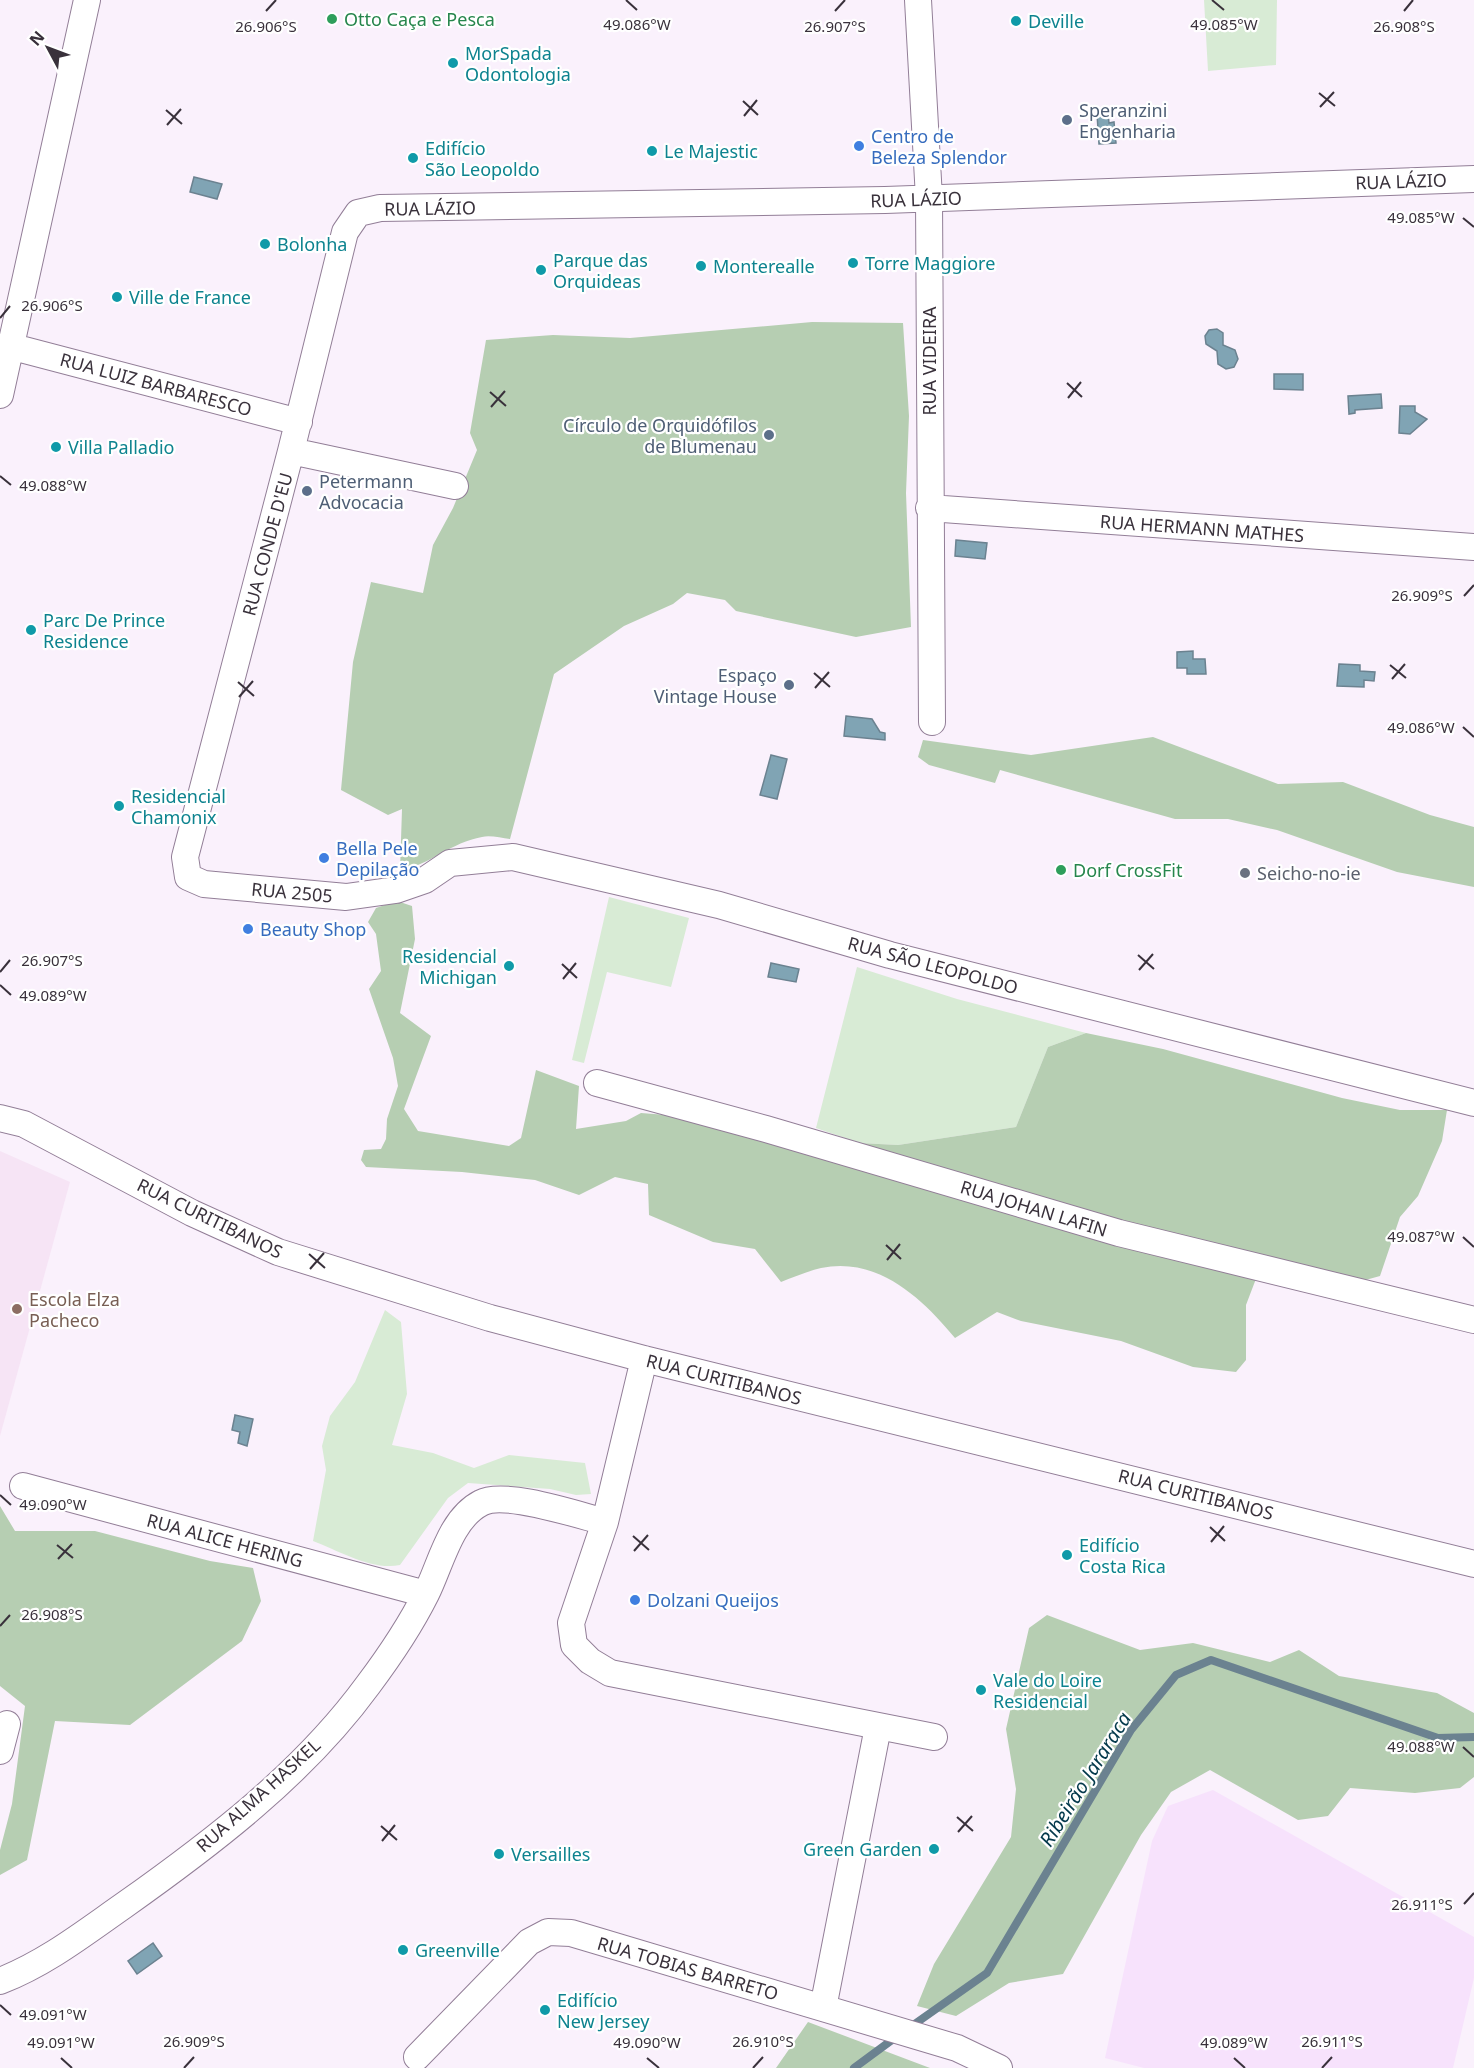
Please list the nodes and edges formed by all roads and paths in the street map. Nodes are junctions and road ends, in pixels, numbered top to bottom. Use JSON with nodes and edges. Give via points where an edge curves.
{"nodes":[{"id":1,"x":87,"y":0,"type":"edge"},
{"id":2,"x":918,"y":0,"type":"edge"},
{"id":3,"x":1474,"y":179,"type":"edge"},
{"id":4,"x":929,"y":198,"type":"junction"},
{"id":5,"x":358,"y":213,"type":"joint"},
{"id":6,"x":13,"y":347,"type":"junction"},
{"id":7,"x":0,"y":395,"type":"edge"},
{"id":8,"x":298,"y":422,"type":"junction"},
{"id":9,"x":291,"y":452,"type":"junction"},
{"id":10,"x":455,"y":486,"type":"dead end"},
{"id":11,"x":929,"y":508,"type":"junction"},
{"id":12,"x":1474,"y":547,"type":"edge"},
{"id":13,"x":932,"y":722,"type":"dead end"},
{"id":14,"x":188,"y":877,"type":"joint"},
{"id":15,"x":396,"y":890,"type":"joint"},
{"id":16,"x":597,"y":1083,"type":"dead end"},
{"id":17,"x":1474,"y":1103,"type":"edge"},
{"id":18,"x":0,"y":1118,"type":"edge"},
{"id":19,"x":1474,"y":1320,"type":"edge"},
{"id":20,"x":644,"y":1359,"type":"junction"},
{"id":21,"x":23,"y":1486,"type":"dead end"},
{"id":22,"x":605,"y":1522,"type":"junction"},
{"id":23,"x":1474,"y":1564,"type":"edge"},
{"id":24,"x":426,"y":1594,"type":"junction"},
{"id":25,"x":7,"y":1724,"type":"dead end"},
{"id":26,"x":878,"y":1726,"type":"junction"},
{"id":27,"x":934,"y":1737,"type":"dead end"},
{"id":28,"x":0,"y":1751,"type":"edge"},
{"id":29,"x":0,"y":1981,"type":"edge"},
{"id":30,"x":823,"y":2008,"type":"junction"},
{"id":31,"x":417,"y":2057,"type":"dead end"},
{"id":32,"x":999,"y":2068,"type":"edge"}],
"edges":[{"from":1,"to":6,"type":"street"},
{"from":2,"to":4,"type":"street","name":"RUA VIDEIRA"},
{"from":3,"to":4,"type":"street","name":"RUA LÁZIO"},
{"from":4,"to":5,"type":"street","name":"RUA LÁZIO","via":[[392,208]]},
{"from":4,"to":11,"type":"street","name":"RUA VIDEIRA"},
{"from":5,"to":8,"type":"street","name":"RUA CONDE D'EU","via":[[345,232]]},
{"from":6,"to":7,"type":"street"},
{"from":6,"to":8,"type":"street","name":"RUA LUIZ BARBARESCO"},
{"from":8,"to":9,"type":"street","name":"RUA CONDE D'EU"},
{"from":9,"to":10,"type":"street"},
{"from":9,"to":14,"type":"street","name":"RUA CONDE D'EU","via":[[185,856]]},
{"from":11,"to":12,"type":"street","name":"RUA HERMANN MATHES"},
{"from":11,"to":13,"type":"street","name":"RUA VIDEIRA"},
{"from":14,"to":15,"type":"street","name":"RUA 2505","via":[[204,884],[346,897]]},
{"from":15,"to":17,"type":"street","name":"RUA SÃO LEOPOLDO","via":[[425,880],[450,863],[513,857],[719,905],[890,955]]},
{"from":16,"to":19,"type":"street","name":"RUA JOHAN LAFIN","via":[[1119,1233]]},
{"from":18,"to":20,"type":"street","name":"RUA CURITIBANOS","via":[[24,1124],[192,1213],[278,1252],[490,1318]]},
{"from":20,"to":22,"type":"street"},
{"from":20,"to":23,"type":"street","name":"RUA CURITIBANOS"},
{"from":21,"to":24,"type":"street","name":"RUA ALICE HERING"},
{"from":22,"to":24,"type":"street","name":"RUA ALMA HASKEL","via":[[513,1499],[483,1501],[467,1512]]},
{"from":22,"to":26,"type":"street","via":[[572,1623],[574,1645],[590,1661],[610,1673]]},
{"from":24,"to":29,"type":"street","name":"RUA ALMA HASKEL","via":[[367,1686],[298,1765],[153,1885],[32,1968]]},
{"from":25,"to":28,"type":"street"},
{"from":26,"to":27,"type":"street"},
{"from":26,"to":30,"type":"street"},
{"from":30,"to":31,"type":"street","name":"RUA TOBIAS BARRETO","via":[[571,1933],[549,1932],[529,1942]]},
{"from":30,"to":32,"type":"street","name":"RUA TOBIAS BARRETO","via":[[957,2048]]}]}
